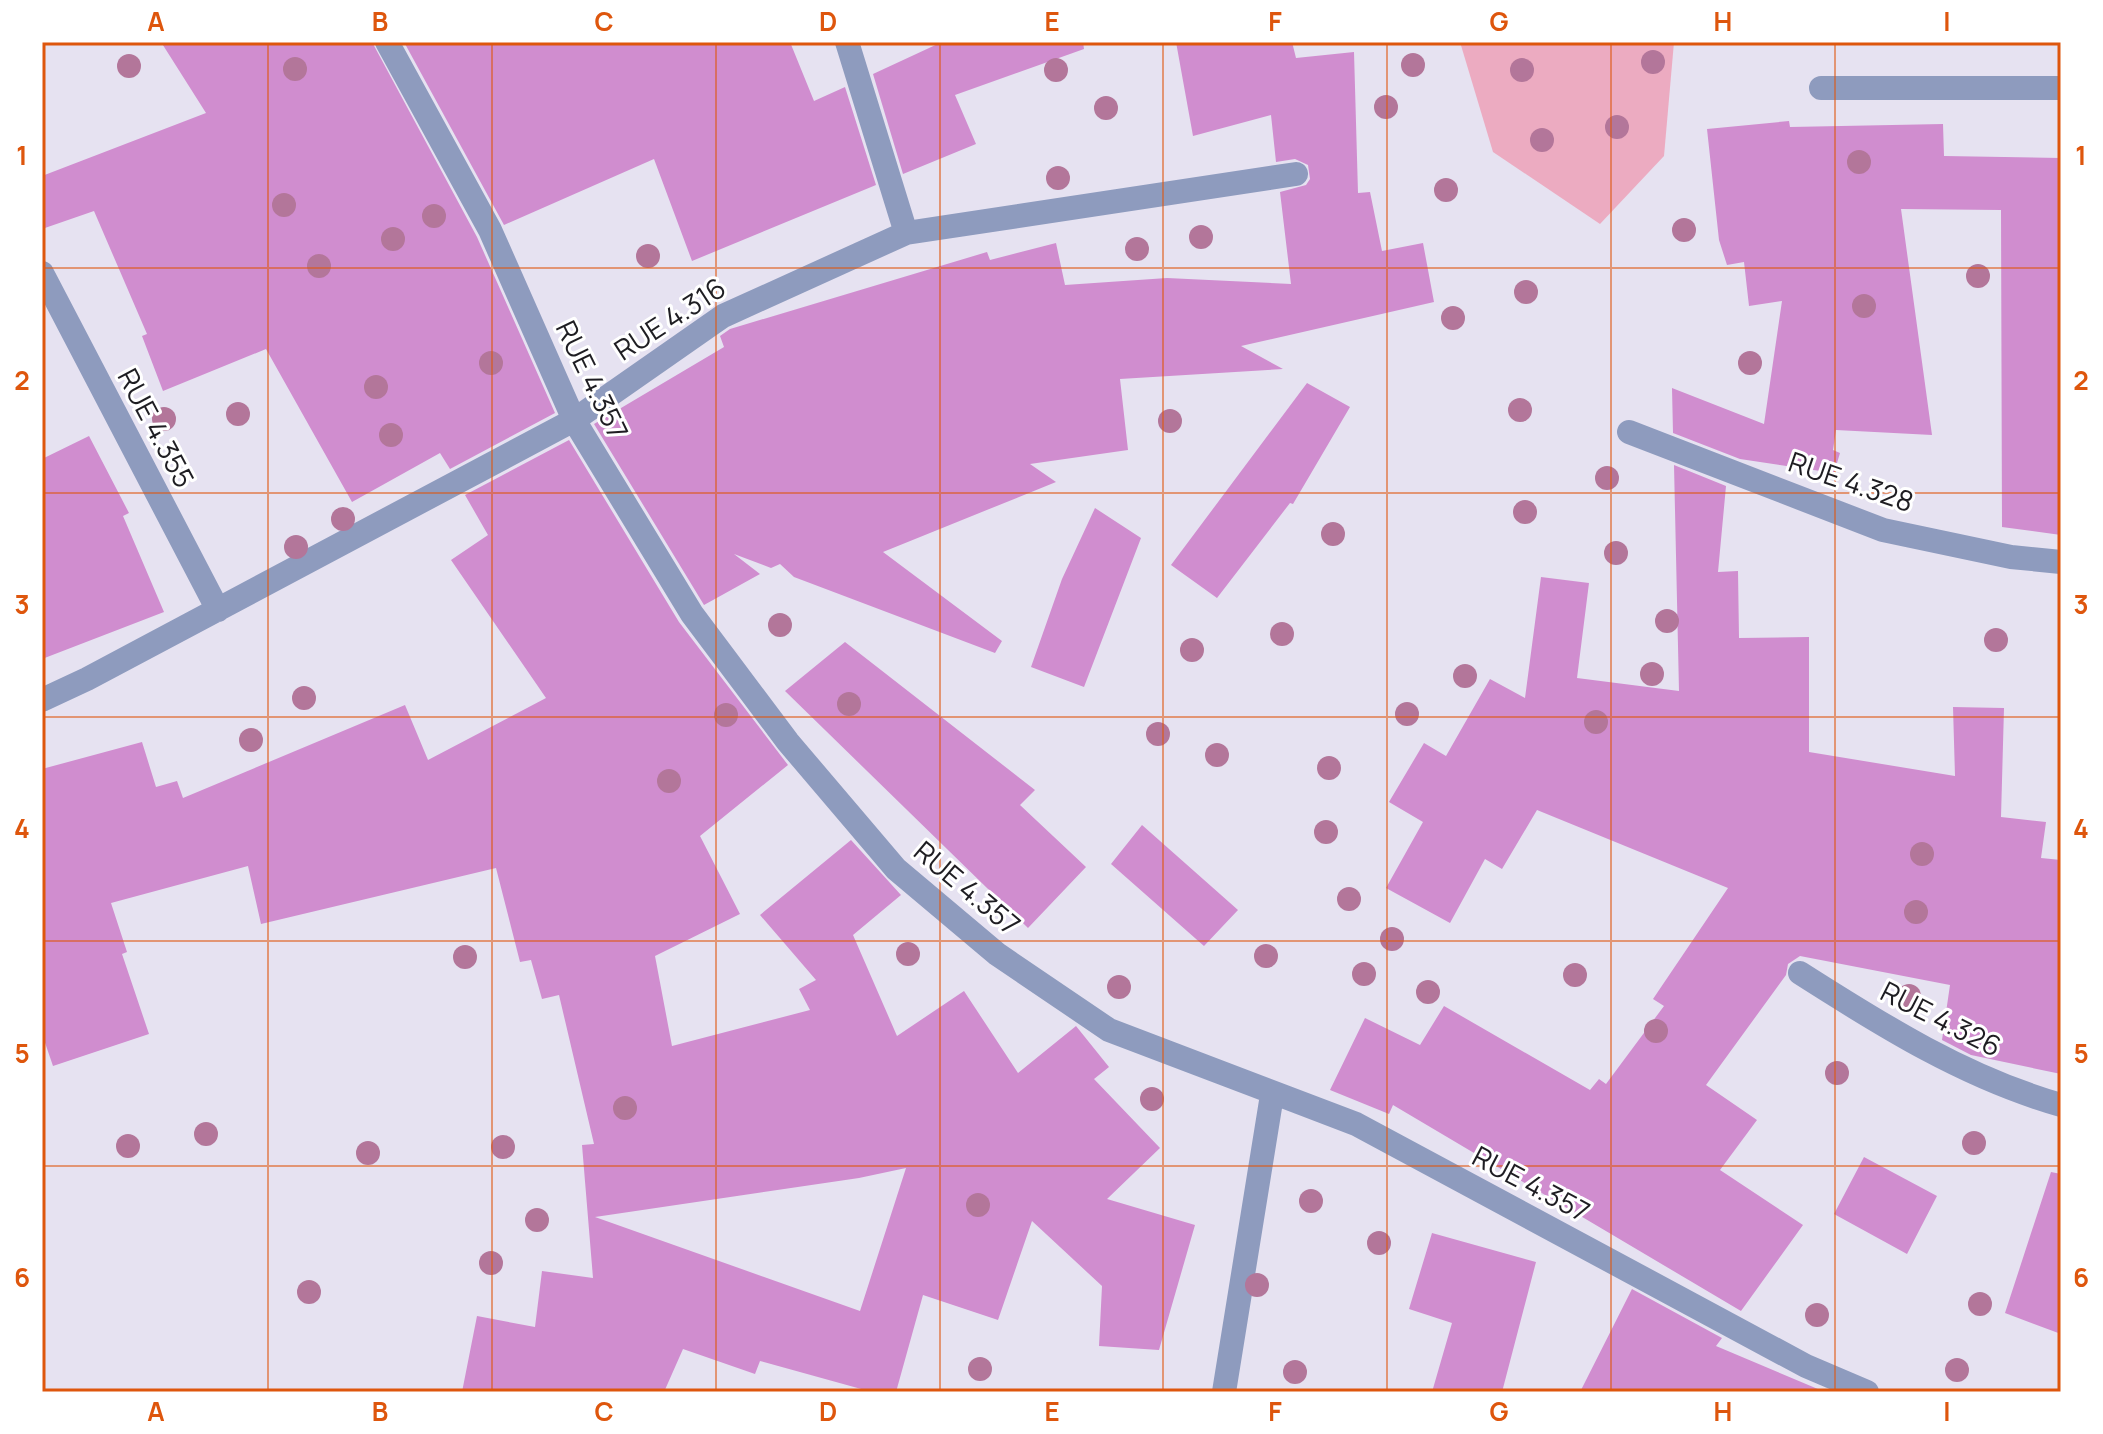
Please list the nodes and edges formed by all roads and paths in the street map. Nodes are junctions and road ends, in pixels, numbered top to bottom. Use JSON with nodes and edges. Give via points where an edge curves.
{"nodes":[{"id":1,"x":387,"y":42,"type":"edge"},
{"id":2,"x":847,"y":42,"type":"edge"},
{"id":3,"x":1821,"y":88,"type":"dead end"},
{"id":4,"x":2061,"y":88,"type":"edge"},
{"id":5,"x":1296,"y":174,"type":"dead end"},
{"id":6,"x":906,"y":233,"type":"junction"},
{"id":7,"x":42,"y":273,"type":"edge"},
{"id":8,"x":574,"y":420,"type":"junction"},
{"id":9,"x":1629,"y":432,"type":"dead end"},
{"id":10,"x":2061,"y":562,"type":"edge"},
{"id":11,"x":218,"y":610,"type":"junction"},
{"id":12,"x":42,"y":700,"type":"edge"},
{"id":13,"x":1800,"y":973,"type":"dead end"},
{"id":14,"x":1272,"y":1095,"type":"junction"},
{"id":15,"x":2061,"y":1105,"type":"edge"},
{"id":16,"x":1224,"y":1392,"type":"edge"},
{"id":17,"x":1867,"y":1392,"type":"edge"}],
"edges":[{"from":1,"to":8,"type":"street","name":"RUE 4.357","via":[[490,230]]},
{"from":2,"to":6,"type":"street"},
{"from":3,"to":4,"type":"street"},
{"from":5,"to":6,"type":"street","name":"RUE 4.316"},
{"from":6,"to":8,"type":"street","name":"RUE 4.316","via":[[723,316]]},
{"from":7,"to":11,"type":"street","name":"RUE 4.355"},
{"from":8,"to":11,"type":"street","name":"RUE 4.316"},
{"from":8,"to":14,"type":"street","name":"RUE 4.357","via":[[692,614],[788,742],[896,869],[997,954],[1109,1030]]},
{"from":9,"to":10,"type":"street","name":"RUE 4.328","via":[[1883,530]]},
{"from":11,"to":12,"type":"street","name":"RUE 4.316"},
{"from":13,"to":15,"type":"street","name":"RUE 4.326","via":[[1902,1038],[2024,1095]]},
{"from":14,"to":16,"type":"street"},
{"from":14,"to":17,"type":"street","name":"RUE 4.357","via":[[1356,1124],[1806,1366]]}]}
